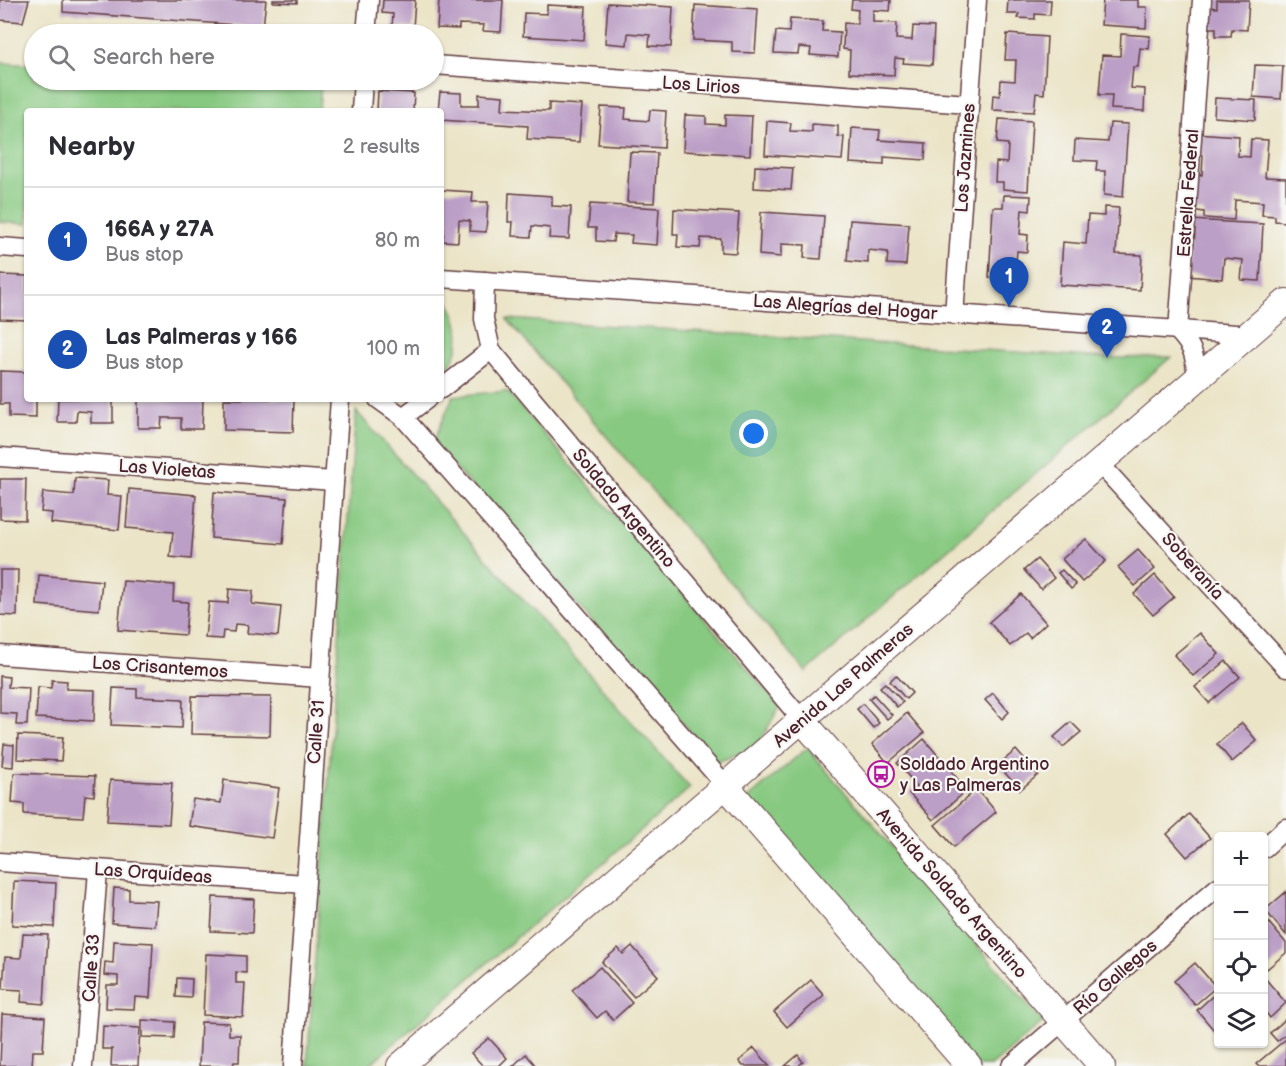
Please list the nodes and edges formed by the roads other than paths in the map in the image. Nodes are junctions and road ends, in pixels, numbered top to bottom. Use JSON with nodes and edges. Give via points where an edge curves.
{"nodes":[{"id":1,"x":369,"y":0,"type":"edge"},
{"id":2,"x":977,"y":0,"type":"edge"},
{"id":3,"x":1202,"y":0,"type":"edge"},
{"id":4,"x":367,"y":24,"type":"edge"},
{"id":5,"x":444,"y":66,"type":"edge"},
{"id":6,"x":362,"y":90,"type":"edge"},
{"id":7,"x":969,"y":104,"type":"junction"},
{"id":8,"x":361,"y":108,"type":"edge"},
{"id":9,"x":0,"y":247,"type":"edge"},
{"id":10,"x":24,"y":249,"type":"edge"},
{"id":11,"x":444,"y":278,"type":"edge"},
{"id":12,"x":485,"y":281,"type":"junction"},
{"id":13,"x":1286,"y":302,"type":"edge"},
{"id":14,"x":954,"y":315,"type":"junction"},
{"id":15,"x":1178,"y":331,"type":"junction"},
{"id":16,"x":1250,"y":335,"type":"junction"},
{"id":17,"x":491,"y":350,"type":"junction"},
{"id":18,"x":1197,"y":381,"type":"junction"},
{"id":19,"x":444,"y":387,"type":"edge"},
{"id":20,"x":340,"y":402,"type":"edge"},
{"id":21,"x":382,"y":402,"type":"edge"},
{"id":22,"x":424,"y":402,"type":"edge"},
{"id":23,"x":404,"y":417,"type":"junction"},
{"id":24,"x":0,"y":458,"type":"edge"},
{"id":25,"x":1100,"y":464,"type":"junction"},
{"id":26,"x":334,"y":481,"type":"junction"},
{"id":27,"x":0,"y":655,"type":"edge"},
{"id":28,"x":1286,"y":668,"type":"edge"},
{"id":29,"x":320,"y":678,"type":"junction"},
{"id":30,"x":802,"y":720,"type":"junction"},
{"id":31,"x":726,"y":786,"type":"junction"},
{"id":32,"x":1286,"y":828,"type":"edge"},
{"id":33,"x":1268,"y":844,"type":"edge"},
{"id":34,"x":0,"y":862,"type":"edge"},
{"id":35,"x":98,"y":870,"type":"junction"},
{"id":36,"x":305,"y":884,"type":"junction"},
{"id":37,"x":1214,"y":890,"type":"edge"},
{"id":38,"x":1063,"y":1022,"type":"junction"},
{"id":39,"x":408,"y":1063,"type":"edge"},
{"id":40,"x":84,"y":1066,"type":"edge"},
{"id":41,"x":293,"y":1066,"type":"edge"},
{"id":42,"x":969,"y":1066,"type":"edge"},
{"id":43,"x":1011,"y":1066,"type":"edge"},
{"id":44,"x":1102,"y":1066,"type":"edge"}],
"edges":[{"from":1,"to":4,"type":"street"},
{"from":2,"to":7,"type":"street","name":"Los Jazmines"},
{"from":3,"to":15,"type":"street","name":"Estrella Federal"},
{"from":5,"to":7,"type":"street","name":"Los Lirios"},
{"from":6,"to":8,"type":"street"},
{"from":7,"to":14,"type":"street","name":"Los Jazmines"},
{"from":9,"to":10,"type":"street"},
{"from":11,"to":12,"type":"street","name":"Las Alegrías del Hogar"},
{"from":12,"to":14,"type":"street","name":"Las Alegrías del Hogar"},
{"from":12,"to":17,"type":"street","name":"Soldado Argentino","via":[[484,319]]},
{"from":13,"to":16,"type":"main road","name":"Avenida Las Palmeras"},
{"from":14,"to":15,"type":"street","name":"Las Alegrías del Hogar"},
{"from":15,"to":16,"type":"street","name":"Las Alegrías del Hogar"},
{"from":15,"to":18,"type":"street","via":[[1191,345]]},
{"from":16,"to":18,"type":"main road","name":"Avenida Las Palmeras"},
{"from":17,"to":19,"type":"street"},
{"from":17,"to":30,"type":"street","name":"Soldado Argentino"},
{"from":18,"to":25,"type":"main road","name":"Avenida Las Palmeras"},
{"from":20,"to":26,"type":"street","name":"Calle 31"},
{"from":21,"to":23,"type":"street"},
{"from":22,"to":23,"type":"street"},
{"from":23,"to":31,"type":"street"},
{"from":24,"to":26,"type":"street","name":"Las Violetas"},
{"from":25,"to":28,"type":"street","name":"Soberanía"},
{"from":25,"to":30,"type":"main road","name":"Avenida Las Palmeras"},
{"from":26,"to":29,"type":"street","name":"Calle 31"},
{"from":27,"to":29,"type":"street","name":"Los Crisantemos"},
{"from":29,"to":36,"type":"street","name":"Calle 31"},
{"from":30,"to":31,"type":"main road","name":"Avenida Las Palmeras"},
{"from":30,"to":38,"type":"main road","name":"Avenida Soldado Argentino"},
{"from":31,"to":39,"type":"main road","name":"Avenida Las Palmeras"},
{"from":31,"to":42,"type":"main road"},
{"from":32,"to":33,"type":"street"},
{"from":34,"to":35,"type":"street","name":"Las Orquídeas"},
{"from":35,"to":36,"type":"street","name":"Las Orquídeas"},
{"from":35,"to":40,"type":"street","name":"Calle 33"},
{"from":36,"to":41,"type":"street","name":"Calle 31"},
{"from":37,"to":38,"type":"street","name":"Río Gallegos"},
{"from":38,"to":43,"type":"street","name":"Río Gallegos"},
{"from":38,"to":44,"type":"main road","name":"Avenida Soldado Argentino"}]}
